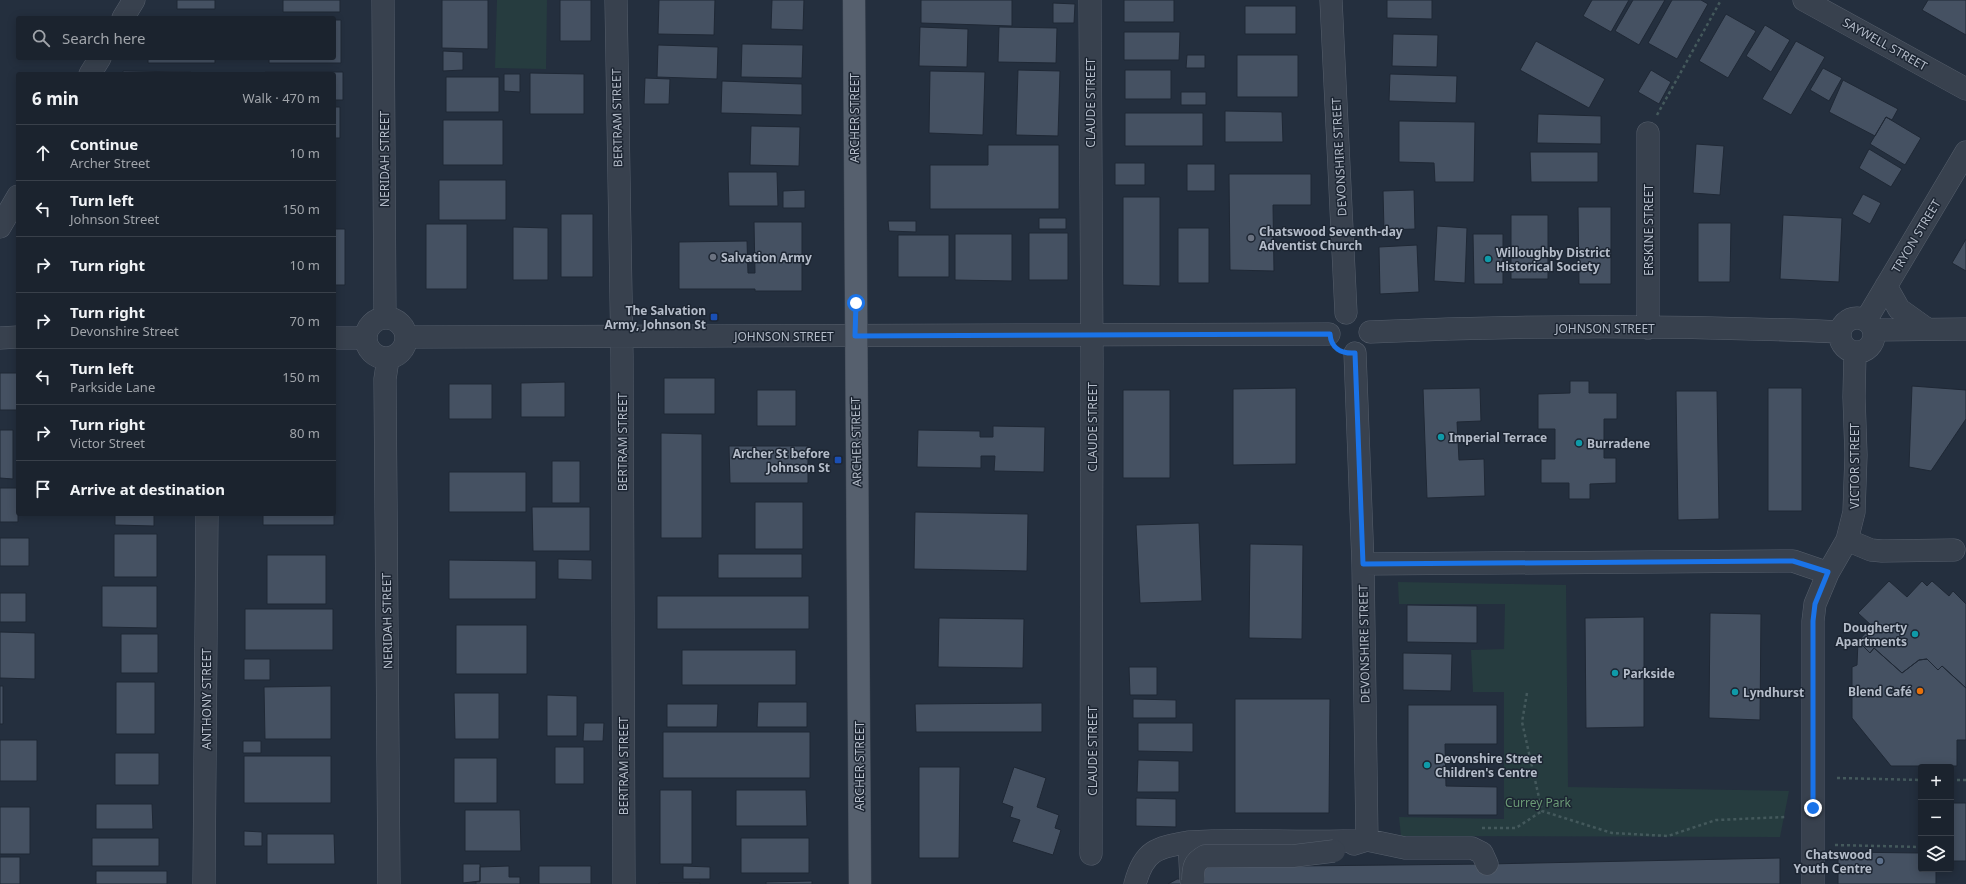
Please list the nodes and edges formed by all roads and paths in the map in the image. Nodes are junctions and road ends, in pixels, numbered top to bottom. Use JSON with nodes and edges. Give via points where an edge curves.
{"nodes":[{"id":1,"x":134,"y":0,"type":"edge"},
{"id":2,"x":383,"y":0,"type":"edge"},
{"id":3,"x":616,"y":0,"type":"edge"},
{"id":4,"x":854,"y":0,"type":"edge"},
{"id":5,"x":1090,"y":0,"type":"edge"},
{"id":6,"x":1331,"y":0,"type":"edge"},
{"id":7,"x":1721,"y":0,"type":"edge"},
{"id":8,"x":1804,"y":0,"type":"edge"},
{"id":9,"x":124,"y":16,"type":"edge"},
{"id":10,"x":99,"y":60,"type":"edge"},
{"id":11,"x":91,"y":72,"type":"edge"},
{"id":12,"x":1966,"y":89,"type":"edge"},
{"id":13,"x":1648,"y":133,"type":"joint"},
{"id":14,"x":1966,"y":152,"type":"edge"},
{"id":15,"x":16,"y":199,"type":"edge"},
{"id":16,"x":0,"y":227,"type":"edge"},
{"id":17,"x":1886,"y":286,"type":"junction"},
{"id":18,"x":1346,"y":313,"type":"junction"},
{"id":19,"x":385,"y":318,"type":"junction"},
{"id":20,"x":1870,"y":325,"type":"junction"},
{"id":21,"x":1648,"y":328,"type":"junction"},
{"id":22,"x":1927,"y":329,"type":"junction"},
{"id":23,"x":1966,"y":329,"type":"edge"},
{"id":24,"x":1370,"y":332,"type":"junction"},
{"id":25,"x":1839,"y":332,"type":"junction"},
{"id":26,"x":1092,"y":334,"type":"junction"},
{"id":27,"x":1330,"y":334,"type":"junction"},
{"id":28,"x":620,"y":336,"type":"junction"},
{"id":29,"x":855,"y":336,"type":"junction"},
{"id":30,"x":407,"y":337,"type":"junction"},
{"id":31,"x":0,"y":338,"type":"edge"},
{"id":32,"x":16,"y":338,"type":"edge"},
{"id":33,"x":336,"y":338,"type":"edge"},
{"id":34,"x":366,"y":338,"type":"junction"},
{"id":35,"x":1855,"y":352,"type":"junction"},
{"id":36,"x":1355,"y":353,"type":"junction"},
{"id":37,"x":388,"y":359,"type":"junction"},
{"id":38,"x":207,"y":516,"type":"edge"},
{"id":39,"x":1847,"y":540,"type":"junction"},
{"id":40,"x":1954,"y":550,"type":"dead end"},
{"id":41,"x":1363,"y":564,"type":"junction"},
{"id":42,"x":1828,"y":572,"type":"junction"},
{"id":43,"x":1527,"y":693,"type":"dead end"},
{"id":44,"x":1837,"y":778,"type":"dead end"},
{"id":45,"x":1918,"y":780,"type":"edge"},
{"id":46,"x":1954,"y":780,"type":"edge"},
{"id":47,"x":1966,"y":780,"type":"edge"},
{"id":48,"x":1786,"y":818,"type":"dead end"},
{"id":49,"x":1367,"y":840,"type":"junction"},
{"id":50,"x":1189,"y":842,"type":"junction"},
{"id":51,"x":1835,"y":845,"type":"dead end"},
{"id":52,"x":1918,"y":847,"type":"edge"},
{"id":53,"x":1091,"y":854,"type":"dead end"},
{"id":54,"x":1487,"y":864,"type":"dead end"},
{"id":55,"x":204,"y":884,"type":"edge"},
{"id":56,"x":389,"y":884,"type":"edge"},
{"id":57,"x":624,"y":884,"type":"edge"},
{"id":58,"x":860,"y":884,"type":"edge"},
{"id":59,"x":1135,"y":884,"type":"edge"},
{"id":60,"x":1813,"y":884,"type":"edge"}],
"edges":[{"from":1,"to":9,"type":"street"},
{"from":2,"to":19,"type":"street","name":"NERIDAH STREET"},
{"from":3,"to":28,"type":"street","name":"BERTRAM STREET"},
{"from":4,"to":29,"type":"main road","name":"ARCHER STREET"},
{"from":5,"to":26,"type":"street","name":"CLAUDE STREET"},
{"from":6,"to":18,"type":"street","name":"DEVONSHIRE STREET"},
{"from":7,"to":13,"type":"path"},
{"from":8,"to":12,"type":"street","name":"SAYWELL STREET"},
{"from":10,"to":11,"type":"street"},
{"from":13,"to":21,"type":"street","name":"ERSKINE STREET"},
{"from":14,"to":17,"type":"street","name":"TRYON STREET"},
{"from":15,"to":16,"type":"street"},
{"from":17,"to":20,"type":"street","name":"TRYON STREET"},
{"from":17,"to":22,"type":"street","via":[[1899,309]]},
{"from":18,"to":24,"type":"street","via":[[1359,315],[1368,325]]},
{"from":18,"to":27,"type":"street","via":[[1331,324]]},
{"from":19,"to":30,"type":"street","via":[[391,318],[402,325]]},
{"from":19,"to":34,"type":"street","via":[[379,319],[369,327]]},
{"from":20,"to":22,"type":"street"},
{"from":20,"to":25,"type":"street","via":[[1859,317],[1846,320]]},
{"from":20,"to":35,"type":"street","via":[[1872,344],[1861,352]]},
{"from":21,"to":24,"type":"street","name":"JOHNSON STREET","via":[[1438,329]]},
{"from":21,"to":25,"type":"street","name":"JOHNSON STREET"},
{"from":22,"to":23,"type":"street"},
{"from":24,"to":36,"type":"street","via":[[1366,345]]},
{"from":25,"to":35,"type":"street","via":[[1843,345]]},
{"from":26,"to":27,"type":"street","name":"JOHNSON STREET"},
{"from":26,"to":29,"type":"street","name":"JOHNSON STREET"},
{"from":26,"to":53,"type":"street","name":"CLAUDE STREET"},
{"from":27,"to":36,"type":"street","via":[[1336,348]]},
{"from":28,"to":29,"type":"street","name":"JOHNSON STREET"},
{"from":28,"to":30,"type":"street","name":"JOHNSON STREET"},
{"from":28,"to":57,"type":"street","name":"BERTRAM STREET"},
{"from":29,"to":58,"type":"main road","name":"ARCHER STREET"},
{"from":30,"to":37,"type":"street","via":[[404,349]]},
{"from":31,"to":32,"type":"street"},
{"from":33,"to":34,"type":"street"},
{"from":34,"to":37,"type":"street","via":[[370,351]]},
{"from":35,"to":39,"type":"street","name":"VICTOR STREET","via":[[1854,512]]},
{"from":36,"to":41,"type":"street","name":"DEVONSHIRE STREET"},
{"from":37,"to":56,"type":"street","name":"NERIDAH STREET","via":[[384,379]]},
{"from":38,"to":55,"type":"street","name":"ANTHONY STREET"},
{"from":39,"to":40,"type":"street","via":[[1871,550]]},
{"from":39,"to":42,"type":"street","name":"VICTOR STREET"},
{"from":41,"to":42,"type":"street","via":[[1793,561]]},
{"from":41,"to":49,"type":"street","name":"DEVONSHIRE STREET"},
{"from":42,"to":60,"type":"street","name":"VICTOR STREET","via":[[1815,604],[1813,621]]},
{"from":43,"to":48,"type":"path","via":[[1522,722],[1542,811],[1612,833],[1668,836],[1716,820]]},
{"from":44,"to":45,"type":"path"},
{"from":46,"to":47,"type":"path"},
{"from":49,"to":50,"type":"street"},
{"from":49,"to":50,"type":"street","bridge":true,"via":[[1334,851],[1293,856],[1205,856],[1198,859],[1193,867],[1192,880]]},
{"from":49,"to":54,"type":"street","via":[[1405,848],[1472,848],[1482,853]]},
{"from":50,"to":59,"type":"street","via":[[1166,846],[1150,853],[1138,871]]},
{"from":51,"to":52,"type":"path"}]}
